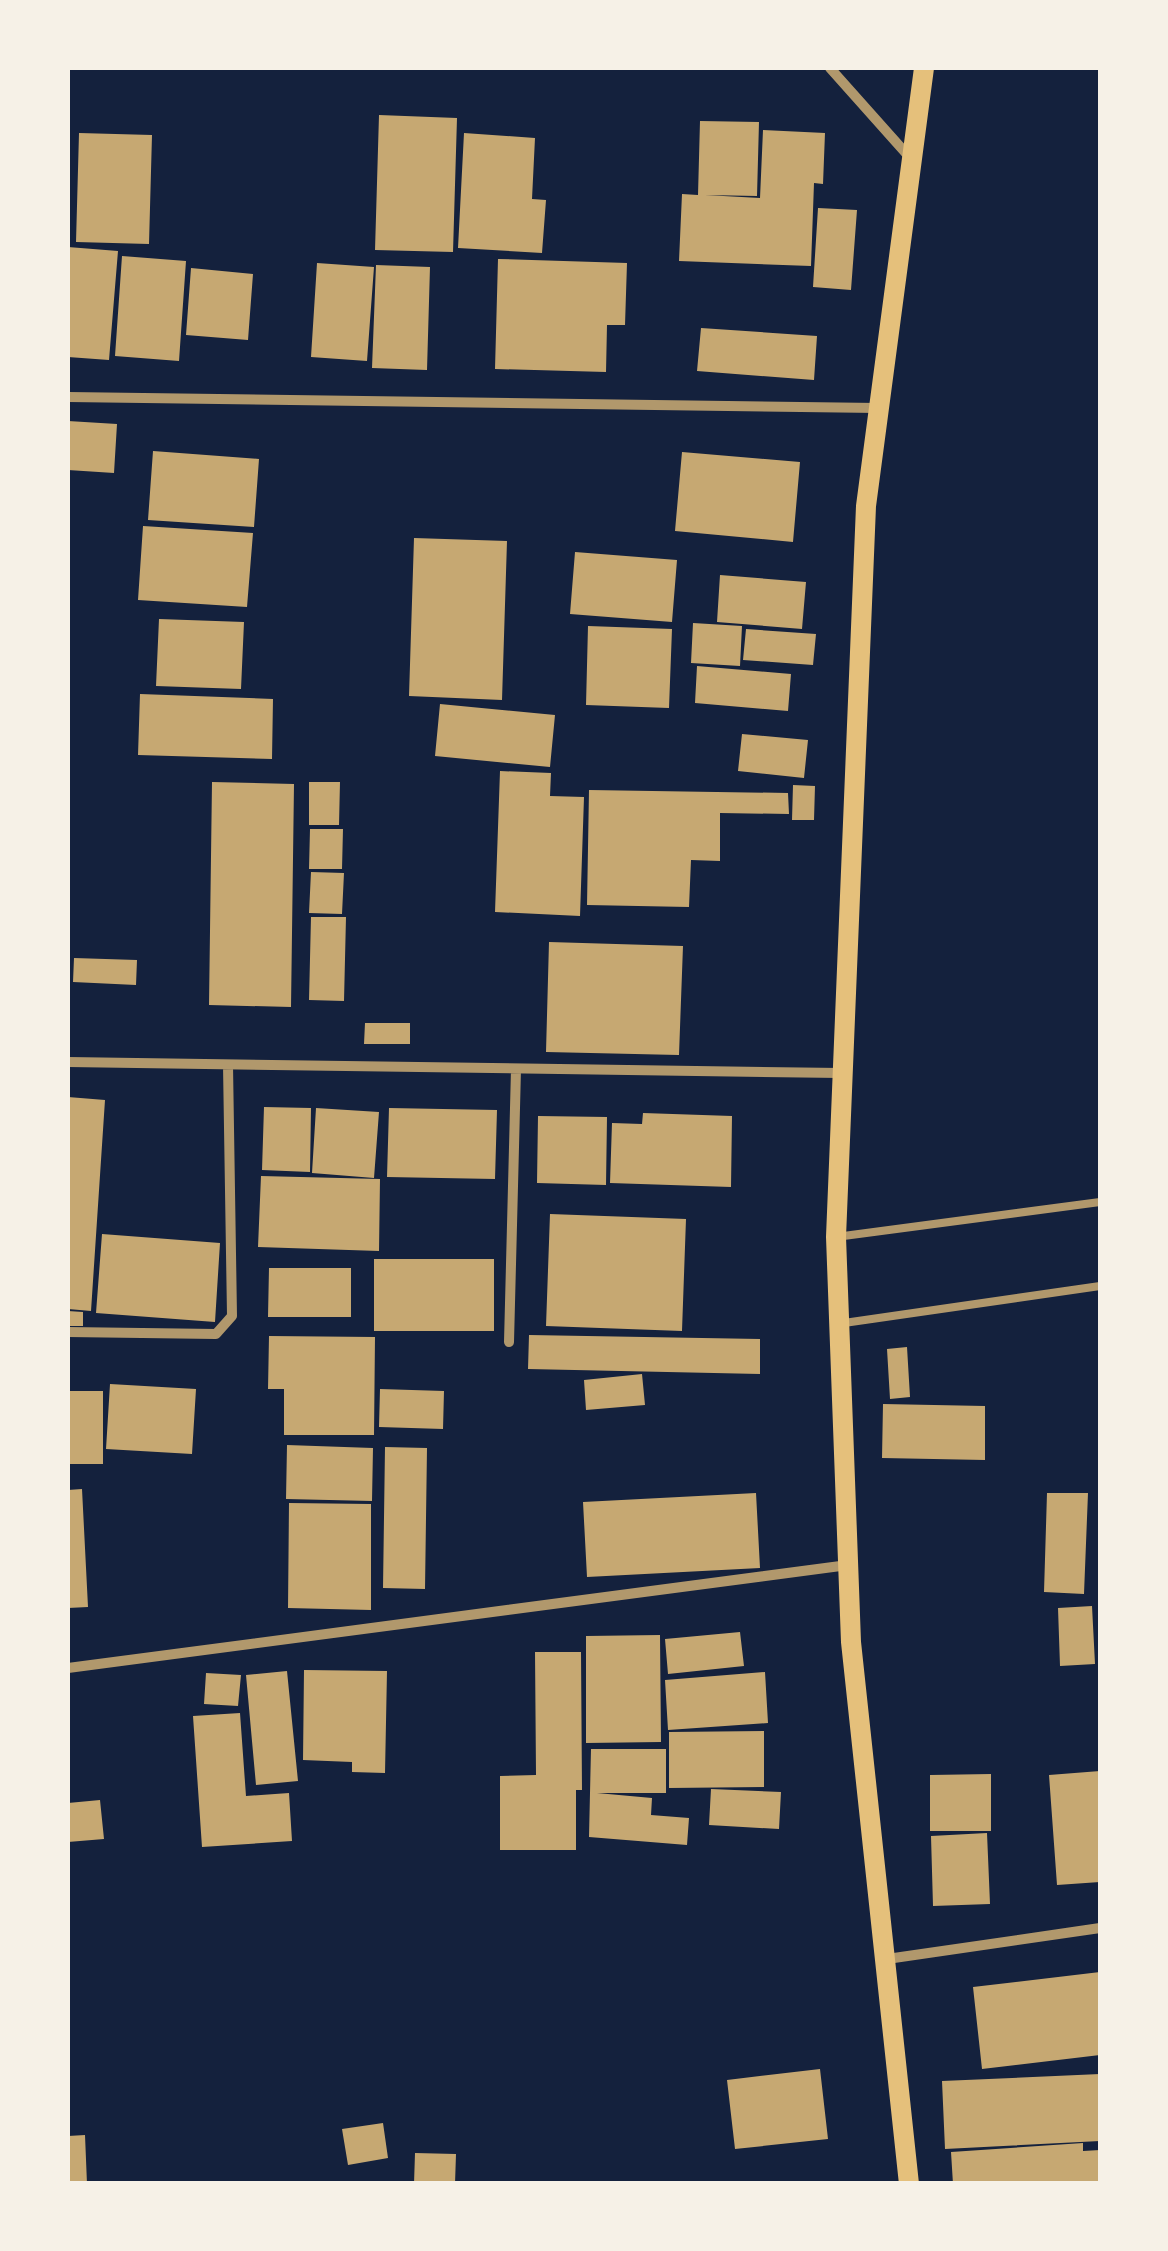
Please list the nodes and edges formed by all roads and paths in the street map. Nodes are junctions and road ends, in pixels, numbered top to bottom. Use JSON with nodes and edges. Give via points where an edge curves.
{"nodes":[{"id":1,"x":830,"y":68,"type":"edge"},
{"id":2,"x":924,"y":68,"type":"edge"},
{"id":3,"x":912,"y":160,"type":"junction"},
{"id":4,"x":68,"y":398,"type":"edge"},
{"id":5,"x":879,"y":408,"type":"junction"},
{"id":6,"x":68,"y":1062,"type":"edge"},
{"id":7,"x":228,"y":1065,"type":"junction"},
{"id":8,"x":516,"y":1069,"type":"junction"},
{"id":9,"x":841,"y":1073,"type":"junction"},
{"id":10,"x":1100,"y":1202,"type":"edge"},
{"id":11,"x":836,"y":1237,"type":"junction"},
{"id":12,"x":1100,"y":1286,"type":"edge"},
{"id":13,"x":839,"y":1324,"type":"junction"},
{"id":14,"x":68,"y":1332,"type":"edge"},
{"id":15,"x":509,"y":1342,"type":"dead end"},
{"id":16,"x":848,"y":1565,"type":"junction"},
{"id":17,"x":68,"y":1668,"type":"edge"},
{"id":18,"x":1100,"y":1928,"type":"edge"},
{"id":19,"x":888,"y":1958,"type":"junction"},
{"id":20,"x":909,"y":2184,"type":"edge"}],
"edges":[{"from":1,"to":3,"type":"street"},
{"from":2,"to":3,"type":"main road"},
{"from":3,"to":5,"type":"main road"},
{"from":4,"to":5,"type":"street"},
{"from":5,"to":9,"type":"main road","via":[[866,506]]},
{"from":6,"to":7,"type":"street"},
{"from":7,"to":8,"type":"street"},
{"from":7,"to":14,"type":"street","via":[[232,1316],[216,1334]]},
{"from":8,"to":9,"type":"street"},
{"from":8,"to":15,"type":"street"},
{"from":9,"to":11,"type":"main road"},
{"from":10,"to":11,"type":"lane"},
{"from":11,"to":13,"type":"main road"},
{"from":12,"to":13,"type":"lane"},
{"from":13,"to":16,"type":"main road"},
{"from":16,"to":17,"type":"street"},
{"from":16,"to":19,"type":"main road"},
{"from":18,"to":19,"type":"street"},
{"from":19,"to":20,"type":"main road"}]}
